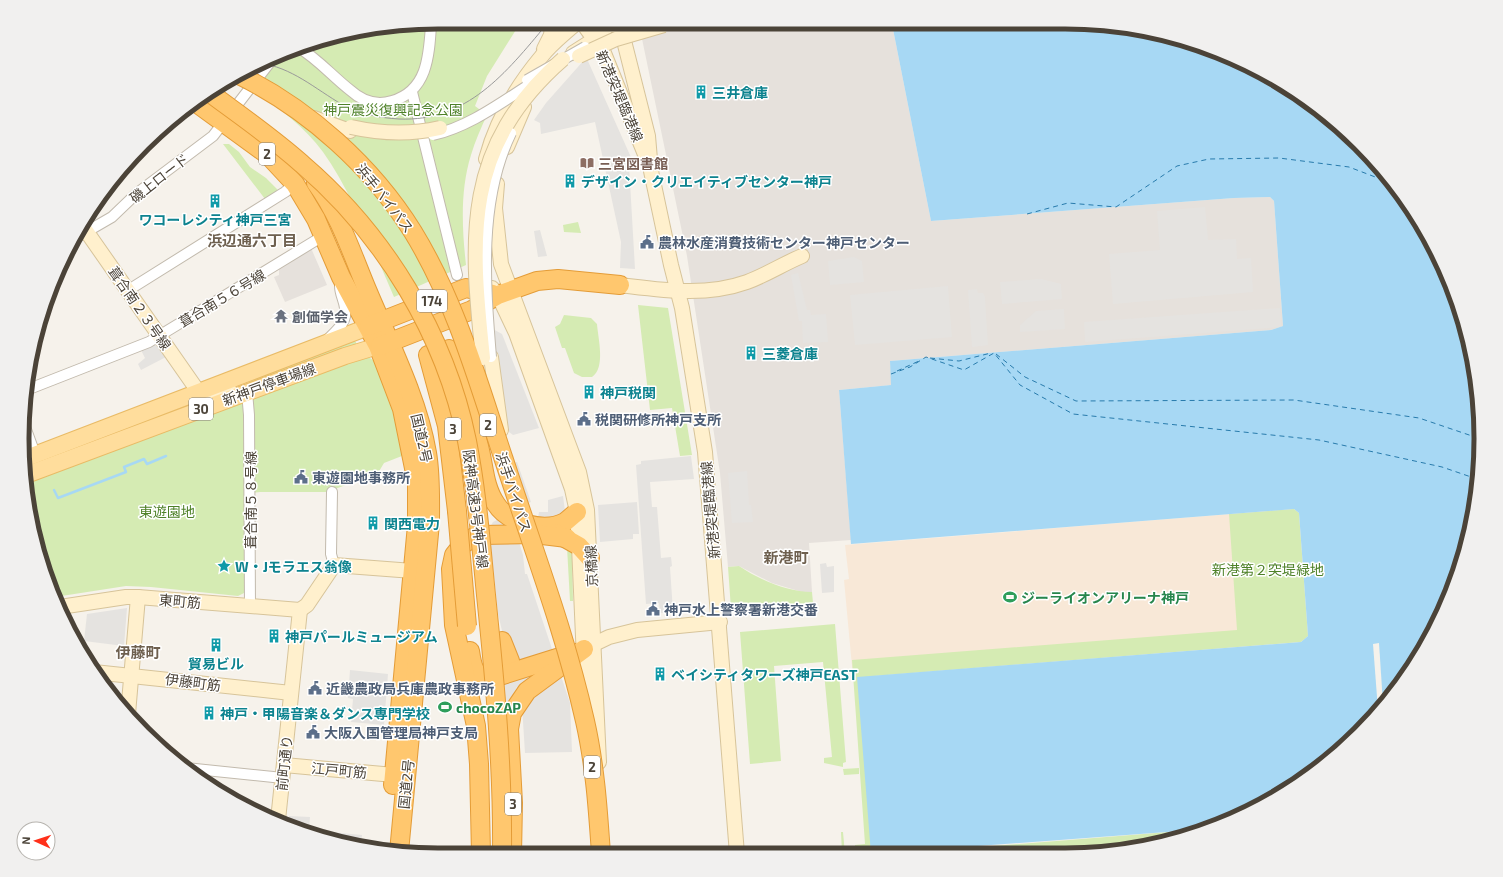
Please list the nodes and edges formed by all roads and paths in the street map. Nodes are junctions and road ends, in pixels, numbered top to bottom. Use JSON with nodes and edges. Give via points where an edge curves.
{"nodes":[{"id":1,"x":431,"y":29,"type":"edge"},
{"id":2,"x":552,"y":29,"type":"edge"},
{"id":3,"x":570,"y":29,"type":"edge"},
{"id":4,"x":587,"y":29,"type":"edge"},
{"id":5,"x":614,"y":29,"type":"edge"},
{"id":6,"x":623,"y":29,"type":"edge"},
{"id":7,"x":634,"y":29,"type":"edge"},
{"id":8,"x":648,"y":29,"type":"edge"},
{"id":9,"x":595,"y":39,"type":"junction"},
{"id":10,"x":305,"y":52,"type":"edge"},
{"id":11,"x":579,"y":56,"type":"junction"},
{"id":12,"x":541,"y":57,"type":"junction"},
{"id":13,"x":564,"y":59,"type":"junction"},
{"id":14,"x":267,"y":67,"type":"edge"},
{"id":15,"x":244,"y":78,"type":"edge"},
{"id":16,"x":240,"y":81,"type":"edge"},
{"id":17,"x":412,"y":92,"type":"junction"},
{"id":18,"x":217,"y":94,"type":"edge"},
{"id":19,"x":272,"y":95,"type":"junction"},
{"id":20,"x":214,"y":96,"type":"edge"},
{"id":21,"x":205,"y":103,"type":"edge"},
{"id":22,"x":200,"y":106,"type":"edge"},
{"id":23,"x":236,"y":108,"type":"junction"},
{"id":24,"x":224,"y":123,"type":"junction"},
{"id":25,"x":440,"y":128,"type":"joint"},
{"id":26,"x":350,"y":131,"type":"joint"},
{"id":27,"x":651,"y":171,"type":"junction"},
{"id":28,"x":295,"y":184,"type":"junction"},
{"id":29,"x":88,"y":227,"type":"edge"},
{"id":30,"x":86,"y":231,"type":"edge"},
{"id":31,"x":323,"y":236,"type":"junction"},
{"id":32,"x":802,"y":256,"type":"dead end"},
{"id":33,"x":389,"y":260,"type":"junction"},
{"id":34,"x":457,"y":275,"type":"dead end"},
{"id":35,"x":341,"y":277,"type":"junction"},
{"id":36,"x":620,"y":285,"type":"joint"},
{"id":37,"x":127,"y":291,"type":"junction"},
{"id":38,"x":678,"y":291,"type":"junction"},
{"id":39,"x":505,"y":292,"type":"junction"},
{"id":40,"x":374,"y":325,"type":"junction"},
{"id":41,"x":160,"y":336,"type":"junction"},
{"id":42,"x":325,"y":343,"type":"junction"},
{"id":43,"x":384,"y":344,"type":"junction"},
{"id":44,"x":428,"y":355,"type":"junction"},
{"id":45,"x":491,"y":357,"type":"joint"},
{"id":46,"x":33,"y":386,"type":"edge"},
{"id":47,"x":201,"y":390,"type":"junction"},
{"id":48,"x":245,"y":393,"type":"junction"},
{"id":49,"x":30,"y":456,"type":"edge"},
{"id":50,"x":503,"y":468,"type":"junction"},
{"id":51,"x":31,"y":473,"type":"edge"},
{"id":52,"x":332,"y":492,"type":"dead end"},
{"id":53,"x":517,"y":501,"type":"junction"},
{"id":54,"x":480,"y":526,"type":"junction"},
{"id":55,"x":562,"y":533,"type":"junction"},
{"id":56,"x":334,"y":565,"type":"junction"},
{"id":57,"x":413,"y":571,"type":"junction"},
{"id":58,"x":138,"y":597,"type":"junction"},
{"id":59,"x":65,"y":606,"type":"edge"},
{"id":60,"x":250,"y":607,"type":"junction"},
{"id":61,"x":300,"y":610,"type":"junction"},
{"id":62,"x":720,"y":622,"type":"junction"},
{"id":63,"x":461,"y":626,"type":"junction"},
{"id":64,"x":589,"y":646,"type":"junction"},
{"id":65,"x":510,"y":661,"type":"dead end"},
{"id":66,"x":103,"y":673,"type":"edge"},
{"id":67,"x":132,"y":675,"type":"junction"},
{"id":68,"x":291,"y":693,"type":"junction"},
{"id":69,"x":129,"y":706,"type":"edge"},
{"id":70,"x":196,"y":768,"type":"edge"},
{"id":71,"x":284,"y":771,"type":"junction"},
{"id":72,"x":394,"y":774,"type":"junction"},
{"id":73,"x":279,"y":815,"type":"edge"},
{"id":74,"x":387,"y":844,"type":"edge"},
{"id":75,"x":400,"y":846,"type":"edge"},
{"id":76,"x":481,"y":848,"type":"edge"},
{"id":77,"x":491,"y":848,"type":"edge"},
{"id":78,"x":502,"y":848,"type":"edge"},
{"id":79,"x":512,"y":848,"type":"edge"},
{"id":80,"x":592,"y":848,"type":"edge"},
{"id":81,"x":597,"y":848,"type":"edge"},
{"id":82,"x":601,"y":848,"type":"edge"},
{"id":83,"x":604,"y":848,"type":"edge"},
{"id":84,"x":737,"y":848,"type":"edge"}],
"edges":[{"from":1,"to":17,"type":"street","via":[[427,62]]},
{"from":2,"to":12,"type":"street","via":[[552,35]]},
{"from":3,"to":12,"type":"street"},
{"from":4,"to":9,"type":"street","name":"新港突堤臨港線"},
{"from":5,"to":9,"type":"street"},
{"from":6,"to":27,"type":"street","name":"新港突堤臨港線","via":[[648,136]]},
{"from":7,"to":13,"type":"street","bridge":true,"via":[[593,43]]},
{"from":8,"to":11,"type":"street","bridge":true,"via":[[616,39]]},
{"from":9,"to":27,"type":"street","name":"新港突堤臨港線","via":[[604,53]]},
{"from":9,"to":39,"type":"street","via":[[577,50],[537,89],[525,106],[506,149],[498,178],[495,208]]},
{"from":10,"to":17,"type":"street","via":[[350,91],[367,101],[377,104],[401,98]]},
{"from":11,"to":26,"type":"street","bridge":true,"via":[[457,128],[411,138],[379,137]]},
{"from":11,"to":45,"type":"street","bridge":true,"via":[[555,74],[530,100],[519,115],[500,159],[492,193],[487,243]]},
{"from":12,"to":39,"type":"street","via":[[505,110],[484,164],[478,220],[479,263],[482,276]]},
{"from":13,"to":25,"type":"street","bridge":true,"via":[[471,116]]},
{"from":13,"to":50,"type":"street","bridge":true,"via":[[530,91],[511,116],[490,159],[479,206],[476,250],[479,316],[487,384]]},
{"from":14,"to":23,"type":"street","name":"磯上ロード"},
{"from":15,"to":19,"type":"highway","name":"浜手バイパス","number":"2","bridge":true},
{"from":16,"to":19,"type":"highway","name":"浜手バイパス","number":"2"},
{"from":17,"to":34,"type":"street"},
{"from":18,"to":23,"type":"highway","name":"国道2号","number":"2"},
{"from":19,"to":25,"type":"street","bridge":true,"via":[[324,117],[365,130],[410,133]]},
{"from":19,"to":26,"type":"street","bridge":true,"via":[[317,120]]},
{"from":19,"to":50,"type":"highway","name":"浜手バイパス","number":"2","via":[[359,169],[409,232],[448,309]]},
{"from":19,"to":53,"type":"highway","name":"浜手バイパス","number":"2","bridge":true,"via":[[314,123],[362,167],[388,197],[412,231],[432,266],[460,331]]},
{"from":20,"to":33,"type":"highway","name":"阪神高速3号神戸線","number":"3","bridge":true,"via":[[303,164],[340,199]]},
{"from":21,"to":44,"type":"highway","name":"阪神高速3号神戸線","number":"3","via":[[282,161],[337,212],[384,272],[406,309]]},
{"from":22,"to":24,"type":"highway","name":"国道2号","number":"2"},
{"from":23,"to":24,"type":"street","name":"磯上ロード"},
{"from":23,"to":40,"type":"highway","name":"国道2号","number":"2","via":[[297,160],[328,199],[342,226]]},
{"from":24,"to":28,"type":"highway","name":"国道2号","number":"2","via":[[268,155]]},
{"from":24,"to":29,"type":"street","name":"磯上ロード","via":[[213,136],[136,194],[112,217]]},
{"from":27,"to":38,"type":"street","name":"新港突堤臨港線"},
{"from":28,"to":31,"type":"highway","name":"国道2号","number":"2"},
{"from":28,"to":37,"type":"street"},
{"from":30,"to":37,"type":"street","name":"葺合南２３号線"},
{"from":31,"to":35,"type":"highway","name":"国道2号","number":"2"},
{"from":31,"to":41,"type":"street","name":"葺合南５６号線"},
{"from":32,"to":38,"type":"street","via":[[731,287]]},
{"from":33,"to":54,"type":"highway","name":"阪神高速3号神戸線","number":"3","bridge":true,"via":[[427,326],[449,380],[467,441]]},
{"from":33,"to":55,"type":"highway","number":"3","bridge":true,"via":[[425,303],[449,350],[465,394],[480,448],[486,483],[496,505],[510,518]]},
{"from":35,"to":40,"type":"highway","name":"国道2号","number":"2"},
{"from":35,"to":42,"type":"street","via":[[340,293],[346,314],[343,322]]},
{"from":36,"to":38,"type":"street"},
{"from":36,"to":39,"type":"highway","number":"174","via":[[553,278]]},
{"from":37,"to":41,"type":"street","name":"葺合南２３号線"},
{"from":38,"to":62,"type":"street","name":"新港突堤臨港線","via":[[706,461]]},
{"from":39,"to":40,"type":"highway","number":"174","via":[[466,288]]},
{"from":39,"to":43,"type":"highway","number":"174","via":[[472,310]]},
{"from":39,"to":55,"type":"street","name":"京橋線","via":[[516,333],[567,470]]},
{"from":39,"to":55,"type":"street","name":"京橋線","via":[[579,472],[587,510]]},
{"from":40,"to":42,"type":"main road","name":"新神戸停車場線","number":"30"},
{"from":40,"to":43,"type":"highway","name":"国道2号","number":"2"},
{"from":41,"to":46,"type":"street","name":"葺合南５６号線"},
{"from":41,"to":47,"type":"street","name":"葺合南２３号線"},
{"from":42,"to":47,"type":"main road","name":"新神戸停車場線","number":"30"},
{"from":43,"to":48,"type":"main road","name":"新神戸停車場線","number":"30"},
{"from":43,"to":57,"type":"highway","name":"国道2号","number":"2","via":[[402,409],[418,483]]},
{"from":43,"to":75,"type":"highway","name":"国道2号","number":"2","via":[[416,411],[427,452],[430,478],[427,565]]},
{"from":44,"to":63,"type":"highway","number":"3","bridge":true,"via":[[450,445]]},
{"from":44,"to":77,"type":"highway","name":"阪神高速3号神戸線","number":"3","via":[[448,408],[455,437],[469,528],[489,751]]},
{"from":45,"to":53,"type":"street","bridge":true,"via":[[501,432]]},
{"from":47,"to":48,"type":"main road","via":[[234,383],[241,386]]},
{"from":47,"to":49,"type":"main road","name":"新神戸停車場線","number":"30"},
{"from":48,"to":51,"type":"main road","name":"新神戸停車場線","number":"30"},
{"from":48,"to":60,"type":"street","name":"葺合南５８号線","via":[[249,415]]},
{"from":50,"to":81,"type":"highway","name":"浜手バイパス","number":"2","via":[[555,629],[582,723],[592,783]]},
{"from":52,"to":56,"type":"street","via":[[331,554]]},
{"from":53,"to":82,"type":"highway","name":"浜手バイパス","number":"2","bridge":true,"via":[[575,681],[585,722],[595,781]]},
{"from":54,"to":65,"type":"highway","bridge":true,"via":[[492,601]]},
{"from":54,"to":78,"type":"highway","name":"阪神高速3号神戸線","number":"3","bridge":true,"via":[[498,720]]},
{"from":55,"to":63,"type":"highway","number":"3","via":[[482,535],[467,540],[458,550],[451,569]]},
{"from":55,"to":64,"type":"street","name":"京橋線"},
{"from":56,"to":57,"type":"street"},
{"from":56,"to":61,"type":"street","via":[[307,605]]},
{"from":57,"to":72,"type":"highway","name":"国道2号","number":"2"},
{"from":58,"to":59,"type":"street","name":"東町筋"},
{"from":58,"to":60,"type":"street","name":"東町筋"},
{"from":58,"to":67,"type":"street"},
{"from":60,"to":61,"type":"street","name":"東町筋"},
{"from":61,"to":68,"type":"street","name":"前町通り"},
{"from":62,"to":64,"type":"street","via":[[624,632]]},
{"from":62,"to":84,"type":"street","name":"新港突堤臨港線"},
{"from":63,"to":64,"type":"highway","number":"3","via":[[474,669],[486,679],[537,666]]},
{"from":63,"to":76,"type":"highway","number":"3","via":[[480,770]]},
{"from":64,"to":79,"type":"highway","number":"3","via":[[537,683],[516,705],[510,725]]},
{"from":64,"to":80,"type":"street","name":"京橋線"},
{"from":64,"to":83,"type":"street","name":"京橋線"},
{"from":66,"to":67,"type":"street","name":"伊藤町筋"},
{"from":67,"to":68,"type":"street","name":"伊藤町筋"},
{"from":67,"to":69,"type":"street"},
{"from":68,"to":71,"type":"street","name":"前町通り"},
{"from":70,"to":71,"type":"street","name":"江戸町筋"},
{"from":71,"to":72,"type":"street","name":"江戸町筋"},
{"from":71,"to":73,"type":"street","name":"前町通り"},
{"from":72,"to":74,"type":"highway","name":"国道2号","number":"2"}]}
